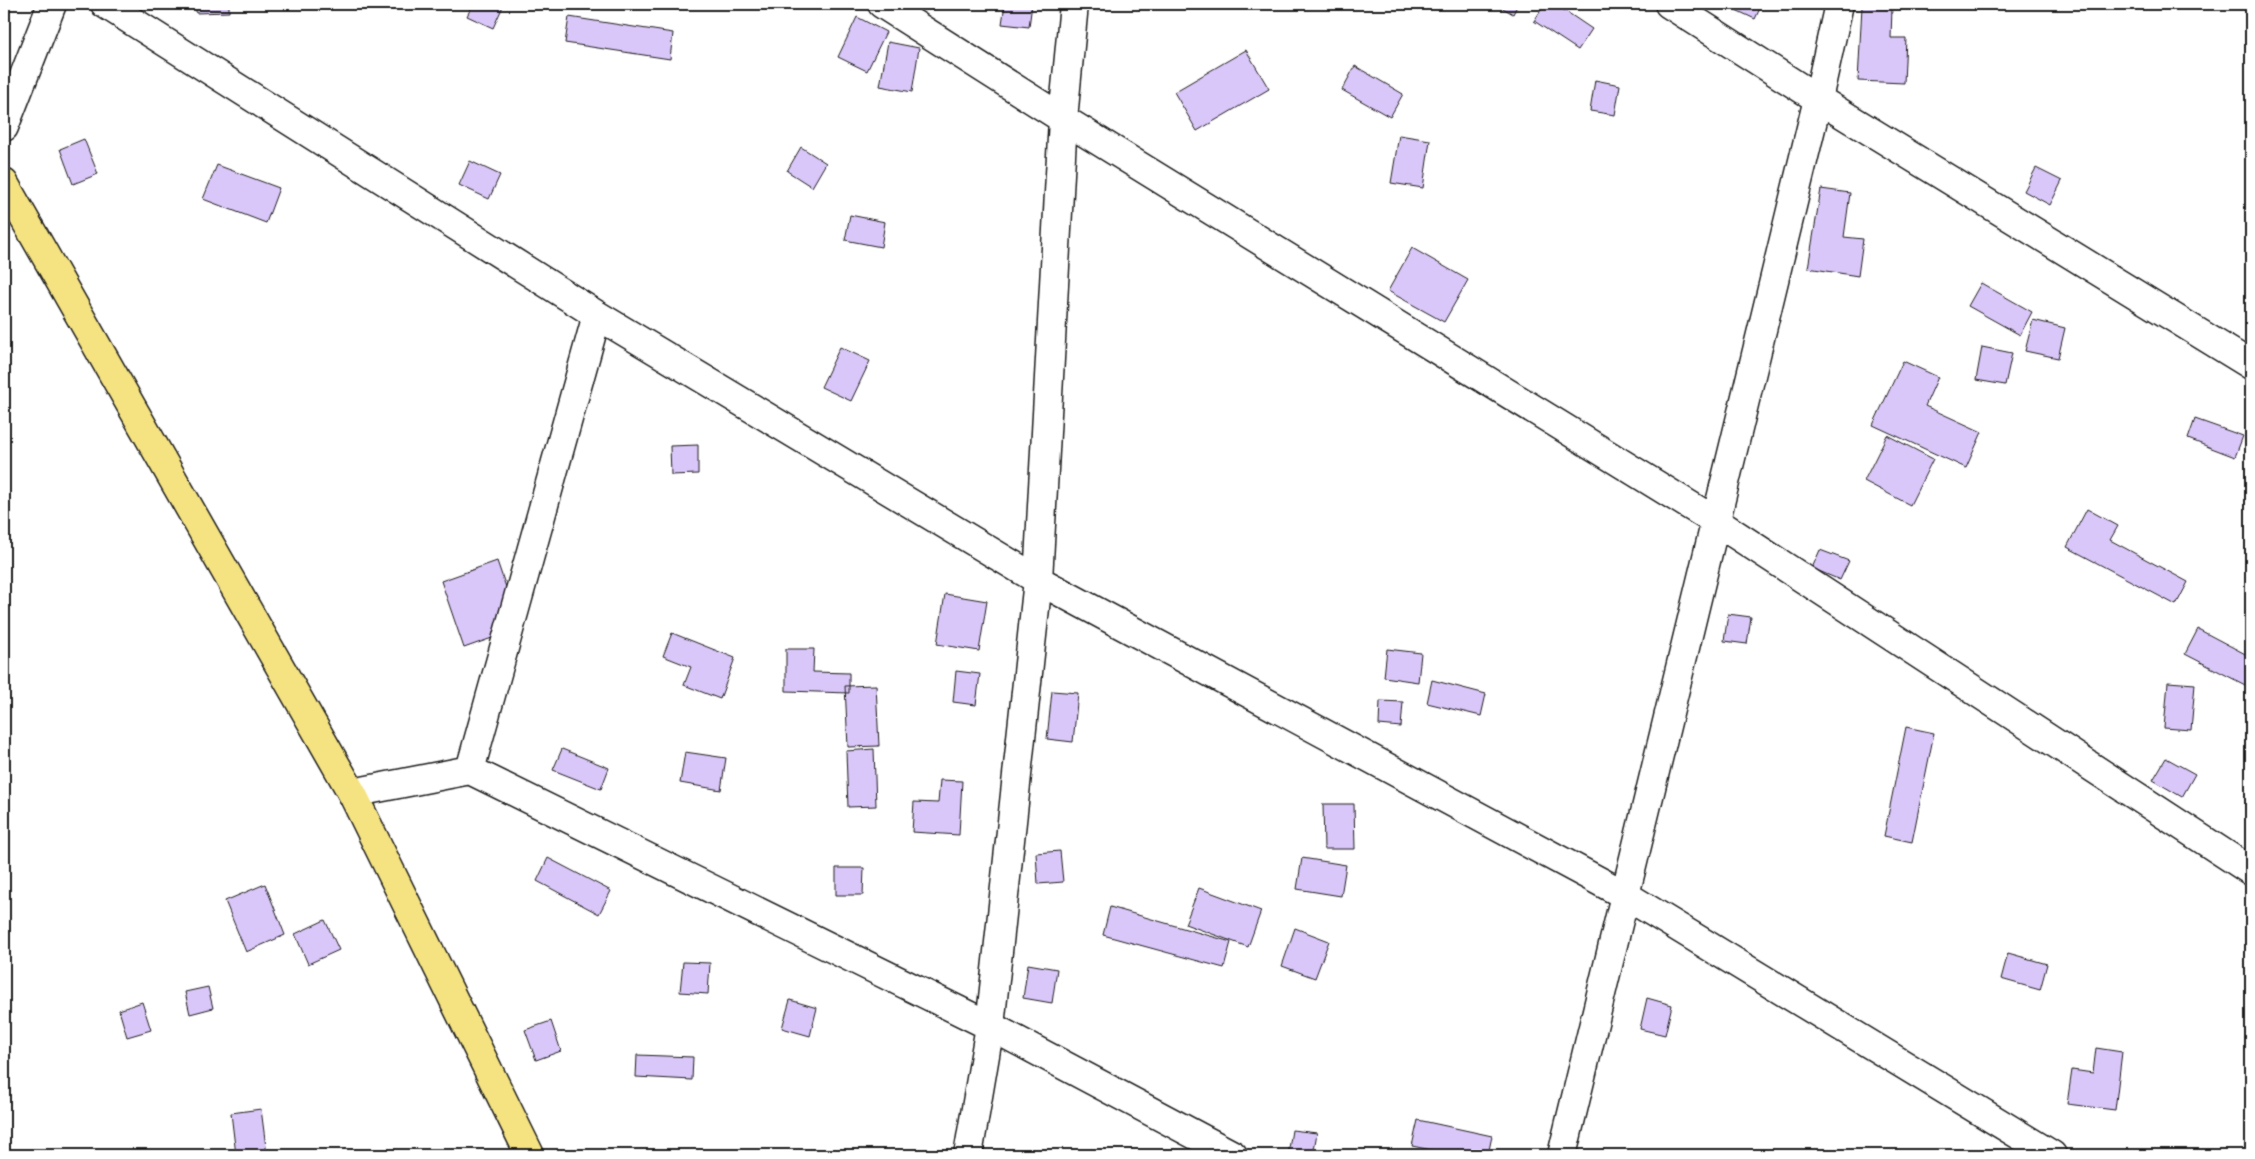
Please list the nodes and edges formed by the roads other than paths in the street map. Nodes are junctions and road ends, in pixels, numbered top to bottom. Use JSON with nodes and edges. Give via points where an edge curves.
{"nodes":[{"id":1,"x":52,"y":4,"type":"edge"},
{"id":2,"x":105,"y":4,"type":"edge"},
{"id":3,"x":882,"y":4,"type":"edge"},
{"id":4,"x":1074,"y":4,"type":"edge"},
{"id":5,"x":1669,"y":4,"type":"edge"},
{"id":6,"x":1839,"y":4,"type":"edge"},
{"id":7,"x":1818,"y":99,"type":"junction"},
{"id":8,"x":1063,"y":119,"type":"junction"},
{"id":9,"x":4,"y":127,"type":"edge"},
{"id":10,"x":4,"y":183,"type":"edge"},
{"id":11,"x":597,"y":315,"type":"junction"},
{"id":12,"x":2251,"y":364,"type":"edge"},
{"id":13,"x":1716,"y":521,"type":"junction"},
{"id":14,"x":1038,"y":580,"type":"junction"},
{"id":15,"x":470,"y":770,"type":"junction"},
{"id":16,"x":352,"y":793,"type":"junction"},
{"id":17,"x":2251,"y":871,"type":"edge"},
{"id":18,"x":1625,"y":895,"type":"junction"},
{"id":19,"x":990,"y":1026,"type":"junction"},
{"id":20,"x":530,"y":1155,"type":"edge"},
{"id":21,"x":968,"y":1155,"type":"edge"},
{"id":22,"x":1233,"y":1155,"type":"edge"},
{"id":23,"x":1562,"y":1155,"type":"edge"},
{"id":24,"x":2052,"y":1155,"type":"edge"}],
"edges":[{"from":1,"to":9,"type":"street"},
{"from":2,"to":11,"type":"street"},
{"from":3,"to":8,"type":"street"},
{"from":4,"to":8,"type":"street"},
{"from":5,"to":7,"type":"street"},
{"from":6,"to":7,"type":"street"},
{"from":7,"to":12,"type":"street"},
{"from":7,"to":13,"type":"street"},
{"from":8,"to":13,"type":"street"},
{"from":8,"to":14,"type":"street"},
{"from":10,"to":16,"type":"main road"},
{"from":11,"to":14,"type":"street"},
{"from":11,"to":15,"type":"street"},
{"from":13,"to":17,"type":"street"},
{"from":13,"to":18,"type":"street"},
{"from":14,"to":18,"type":"street"},
{"from":14,"to":19,"type":"street"},
{"from":15,"to":16,"type":"street"},
{"from":15,"to":19,"type":"street"},
{"from":16,"to":20,"type":"main road"},
{"from":18,"to":23,"type":"street"},
{"from":18,"to":24,"type":"street"},
{"from":19,"to":21,"type":"street"},
{"from":19,"to":22,"type":"street"}]}
